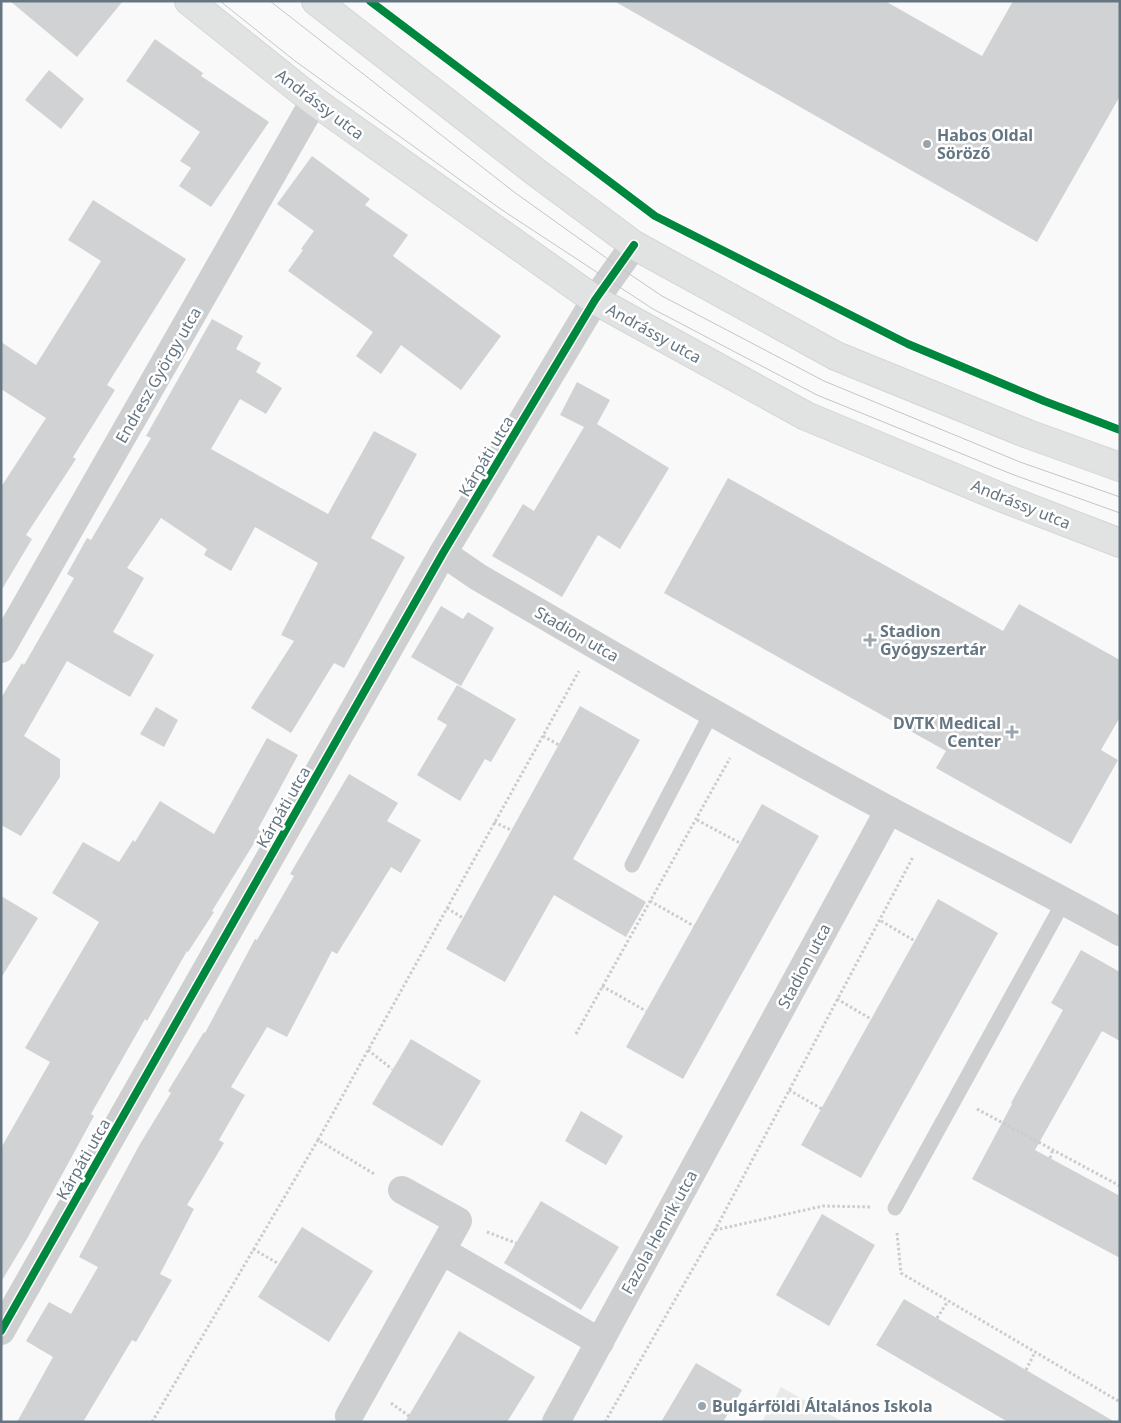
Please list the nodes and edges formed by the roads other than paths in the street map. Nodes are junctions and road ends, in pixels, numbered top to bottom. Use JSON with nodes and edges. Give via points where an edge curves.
{"nodes":[{"id":1,"x":189,"y":1,"type":"edge"},
{"id":2,"x":316,"y":1,"type":"edge"},
{"id":3,"x":314,"y":102,"type":"junction"},
{"id":4,"x":634,"y":245,"type":"junction"},
{"id":5,"x":595,"y":300,"type":"junction"},
{"id":6,"x":1120,"y":467,"type":"edge"},
{"id":7,"x":1120,"y":543,"type":"edge"},
{"id":8,"x":443,"y":553,"type":"junction"},
{"id":9,"x":1,"y":649,"type":"edge"},
{"id":10,"x":712,"y":712,"type":"junction"},
{"id":11,"x":888,"y":810,"type":"junction"},
{"id":12,"x":632,"y":864,"type":"dead end"},
{"id":13,"x":1064,"y":900,"type":"junction"},
{"id":14,"x":1120,"y":932,"type":"edge"},
{"id":15,"x":719,"y":1122,"type":"joint"},
{"id":16,"x":402,"y":1190,"type":"road end"},
{"id":17,"x":895,"y":1208,"type":"road end"},
{"id":18,"x":442,"y":1251,"type":"junction"},
{"id":19,"x":1,"y":1331,"type":"edge"},
{"id":20,"x":600,"y":1342,"type":"junction"},
{"id":21,"x":348,"y":1416,"type":"dead end"},
{"id":22,"x":556,"y":1422,"type":"edge"}],
"edges":[{"from":1,"to":3,"type":"main road","name":"Andrássy utca"},
{"from":2,"to":4,"type":"main road"},
{"from":3,"to":5,"type":"main road","name":"Andrássy utca"},
{"from":3,"to":9,"type":"street","name":"Endresz György utca"},
{"from":4,"to":5,"type":"street","name":"Kárpáti utca"},
{"from":4,"to":6,"type":"main road","via":[[836,356],[1028,434]]},
{"from":5,"to":7,"type":"main road","name":"Andrássy utca","via":[[806,416]]},
{"from":5,"to":8,"type":"street","name":"Kárpáti utca"},
{"from":8,"to":10,"type":"street","name":"Stadion utca","via":[[478,577]]},
{"from":8,"to":19,"type":"street","name":"Kárpáti utca"},
{"from":10,"to":11,"type":"street","name":"Stadion utca"},
{"from":10,"to":12,"type":"lane"},
{"from":11,"to":13,"type":"street","name":"Stadion utca"},
{"from":11,"to":15,"type":"street","name":"Stadion utca"},
{"from":13,"to":14,"type":"street","name":"Stadion utca"},
{"from":13,"to":17,"type":"lane"},
{"from":15,"to":20,"type":"street","name":"Fazola Henrik utca"},
{"from":16,"to":18,"type":"street","via":[[458,1221]]},
{"from":18,"to":20,"type":"street"},
{"from":18,"to":21,"type":"street"},
{"from":20,"to":22,"type":"street","name":"Fazola Henrik utca"}]}
